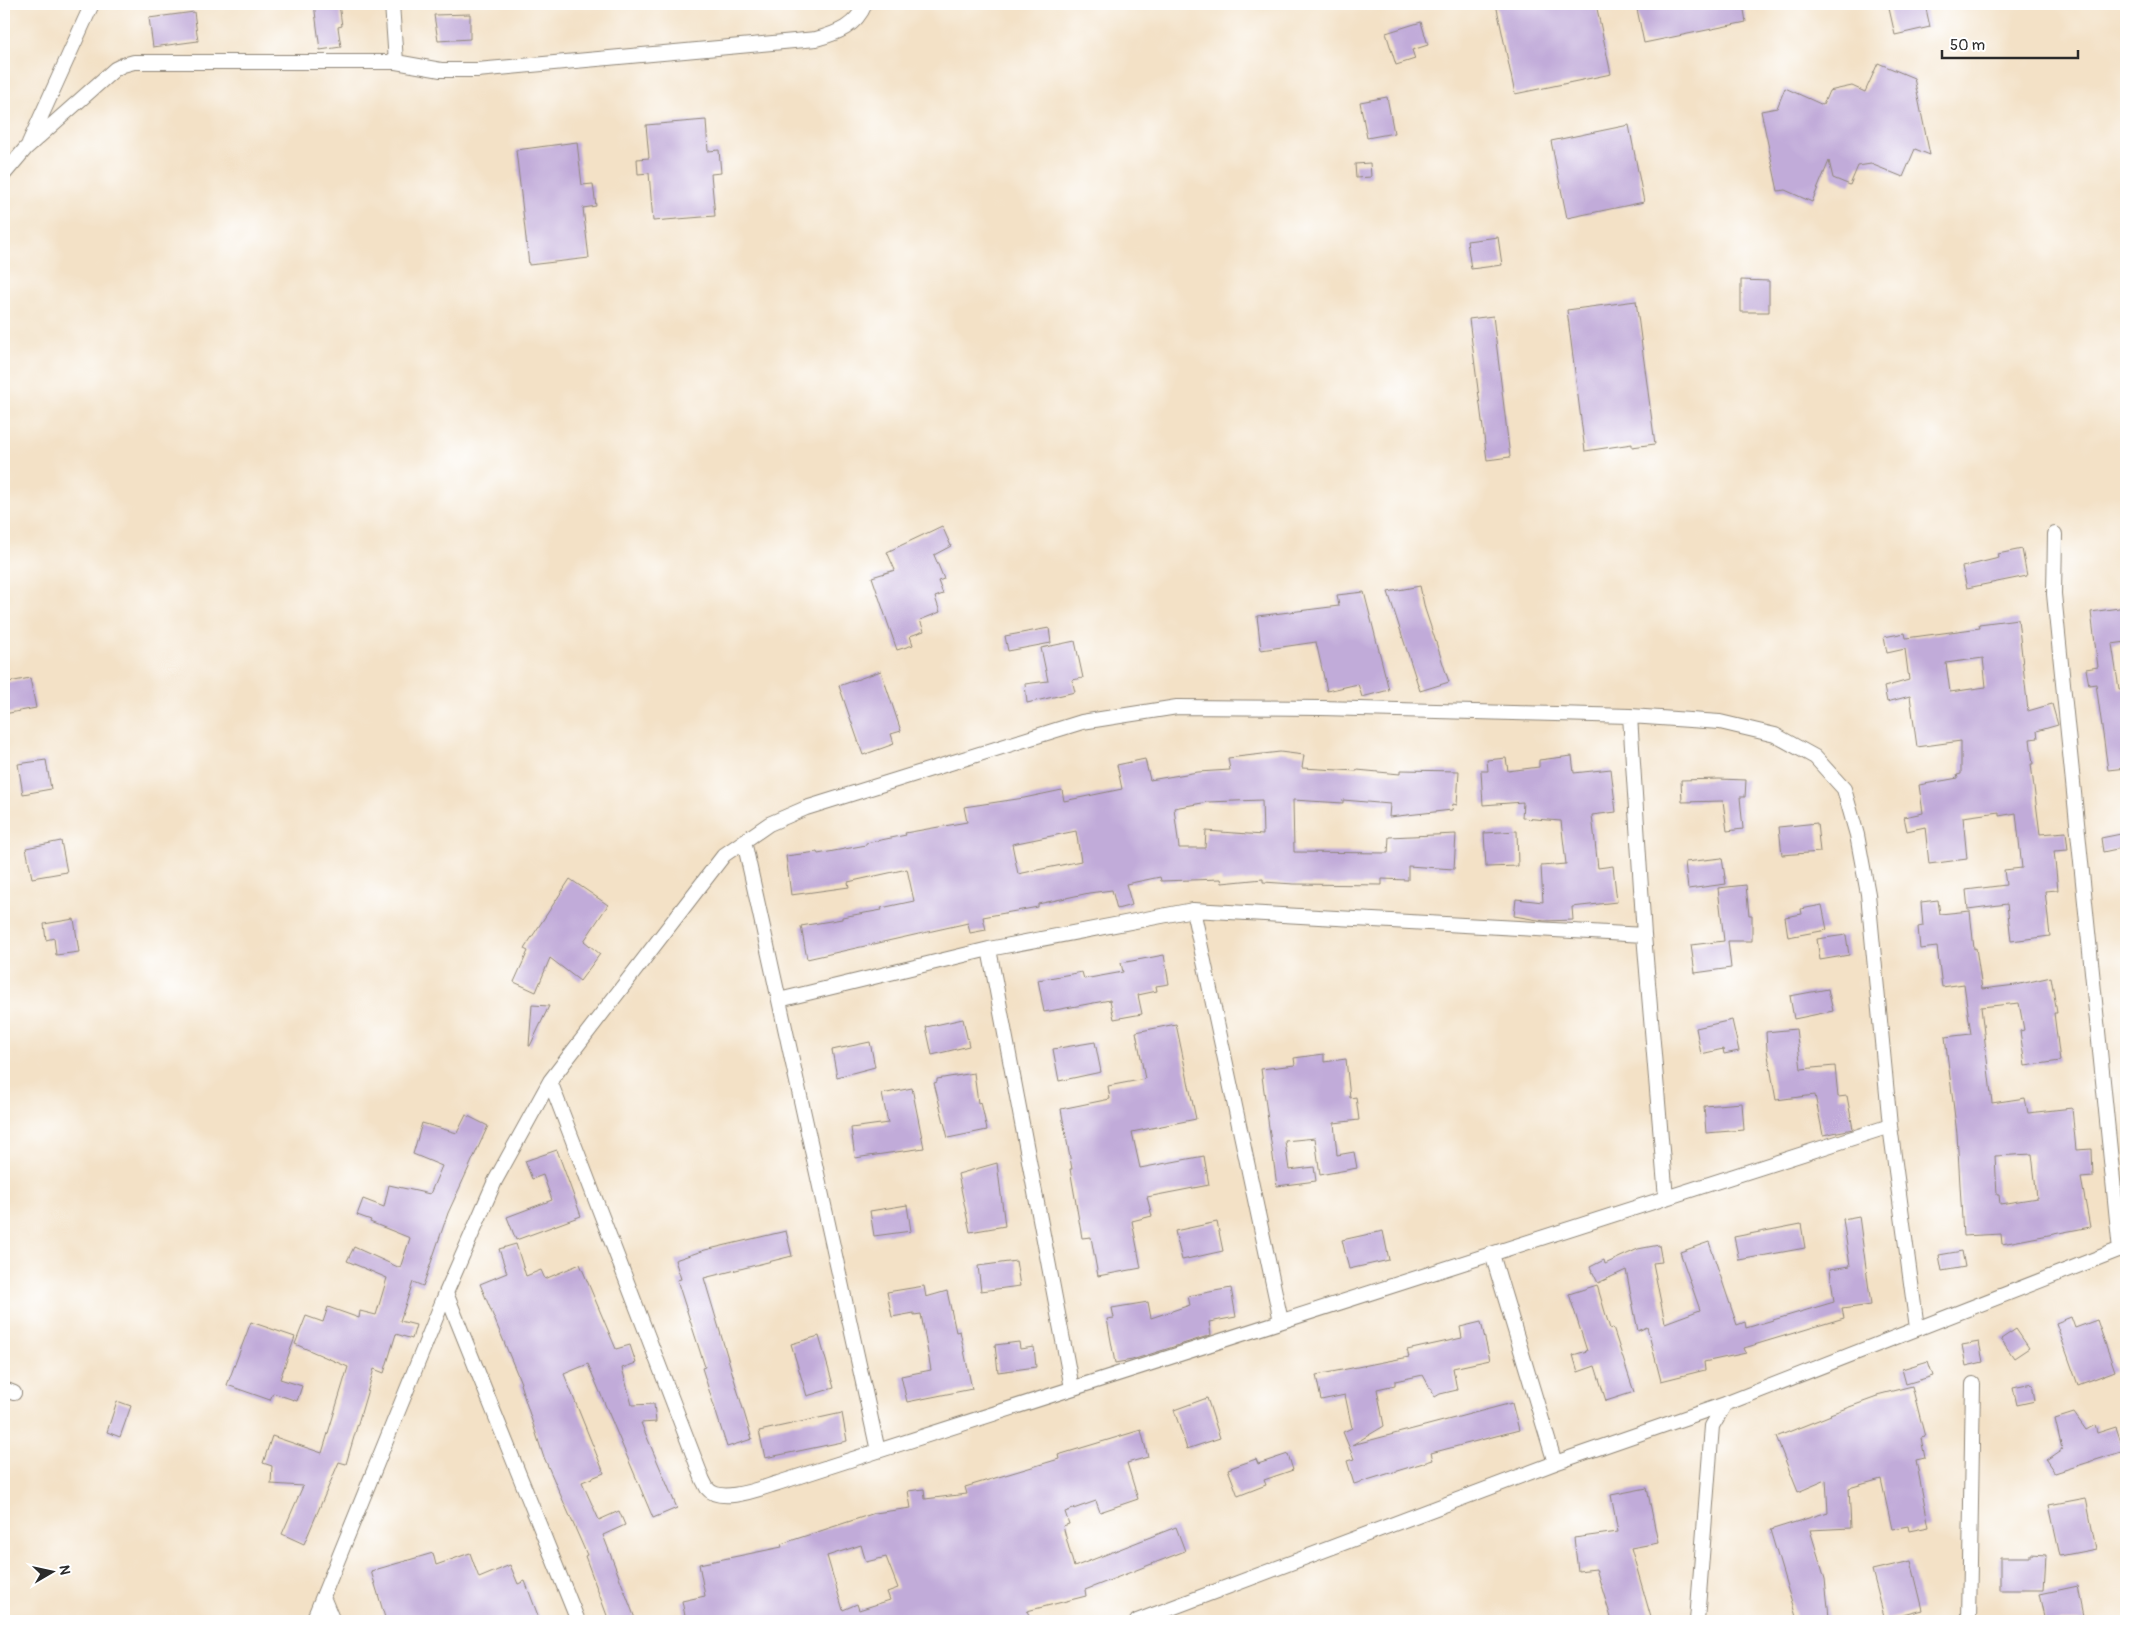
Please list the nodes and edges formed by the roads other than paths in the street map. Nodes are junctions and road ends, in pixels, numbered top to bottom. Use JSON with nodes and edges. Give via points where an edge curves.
{"nodes":[{"id":1,"x":92,"y":4,"type":"edge"},
{"id":2,"x":392,"y":4,"type":"edge"},
{"id":3,"x":865,"y":4,"type":"edge"},
{"id":4,"x":396,"y":62,"type":"junction"},
{"id":5,"x":26,"y":148,"type":"junction"},
{"id":6,"x":4,"y":174,"type":"edge"},
{"id":7,"x":2055,"y":534,"type":"dead end"},
{"id":8,"x":1630,"y":716,"type":"junction"},
{"id":9,"x":744,"y":841,"type":"junction"},
{"id":10,"x":1193,"y":910,"type":"junction"},
{"id":11,"x":1644,"y":936,"type":"junction"},
{"id":12,"x":989,"y":949,"type":"junction"},
{"id":13,"x":779,"y":1000,"type":"junction"},
{"id":14,"x":550,"y":1080,"type":"junction"},
{"id":15,"x":1890,"y":1126,"type":"junction"},
{"id":16,"x":1666,"y":1198,"type":"junction"},
{"id":17,"x":2123,"y":1249,"type":"edge"},
{"id":18,"x":1492,"y":1254,"type":"junction"},
{"id":19,"x":446,"y":1293,"type":"junction"},
{"id":20,"x":1281,"y":1321,"type":"junction"},
{"id":21,"x":1917,"y":1328,"type":"junction"},
{"id":22,"x":1973,"y":1384,"type":"dead end"},
{"id":23,"x":1072,"y":1388,"type":"junction"},
{"id":24,"x":1725,"y":1404,"type":"junction"},
{"id":25,"x":878,"y":1451,"type":"junction"},
{"id":26,"x":1555,"y":1463,"type":"junction"},
{"id":27,"x":323,"y":1597,"type":"junction"},
{"id":28,"x":313,"y":1621,"type":"edge"},
{"id":29,"x":333,"y":1621,"type":"edge"},
{"id":30,"x":578,"y":1621,"type":"edge"},
{"id":31,"x":1137,"y":1621,"type":"edge"},
{"id":32,"x":1697,"y":1621,"type":"edge"},
{"id":33,"x":1969,"y":1621,"type":"edge"}],
"edges":[{"from":1,"to":5,"type":"street"},
{"from":2,"to":4,"type":"street"},
{"from":3,"to":4,"type":"street","via":[[851,25],[816,39],[477,70],[441,70]]},
{"from":4,"to":5,"type":"street","via":[[134,62],[115,69]]},
{"from":5,"to":6,"type":"street"},
{"from":7,"to":17,"type":"street","via":[[2054,594]]},
{"from":8,"to":9,"type":"street","via":[[1177,707],[1073,724],[806,808],[769,824]]},
{"from":8,"to":11,"type":"street"},
{"from":8,"to":15,"type":"street","via":[[1720,722],[1775,735],[1815,757],[1844,789],[1868,894]]},
{"from":9,"to":13,"type":"street"},
{"from":9,"to":14,"type":"street","via":[[724,855]]},
{"from":10,"to":11,"type":"street"},
{"from":10,"to":12,"type":"street"},
{"from":10,"to":20,"type":"street"},
{"from":11,"to":16,"type":"street"},
{"from":12,"to":13,"type":"street"},
{"from":12,"to":23,"type":"street"},
{"from":13,"to":25,"type":"street"},
{"from":14,"to":19,"type":"street","via":[[495,1181]]},
{"from":14,"to":25,"type":"street","via":[[708,1489],[721,1497],[741,1494]]},
{"from":15,"to":16,"type":"street"},
{"from":15,"to":21,"type":"street"},
{"from":16,"to":18,"type":"street"},
{"from":17,"to":21,"type":"street"},
{"from":18,"to":20,"type":"street"},
{"from":18,"to":26,"type":"street"},
{"from":19,"to":27,"type":"street"},
{"from":19,"to":30,"type":"street"},
{"from":20,"to":23,"type":"street"},
{"from":21,"to":24,"type":"street"},
{"from":22,"to":33,"type":"street"},
{"from":23,"to":25,"type":"street"},
{"from":24,"to":26,"type":"street"},
{"from":24,"to":32,"type":"street","via":[[1712,1426]]},
{"from":26,"to":31,"type":"street"},
{"from":27,"to":28,"type":"street"},
{"from":27,"to":29,"type":"street"}]}
